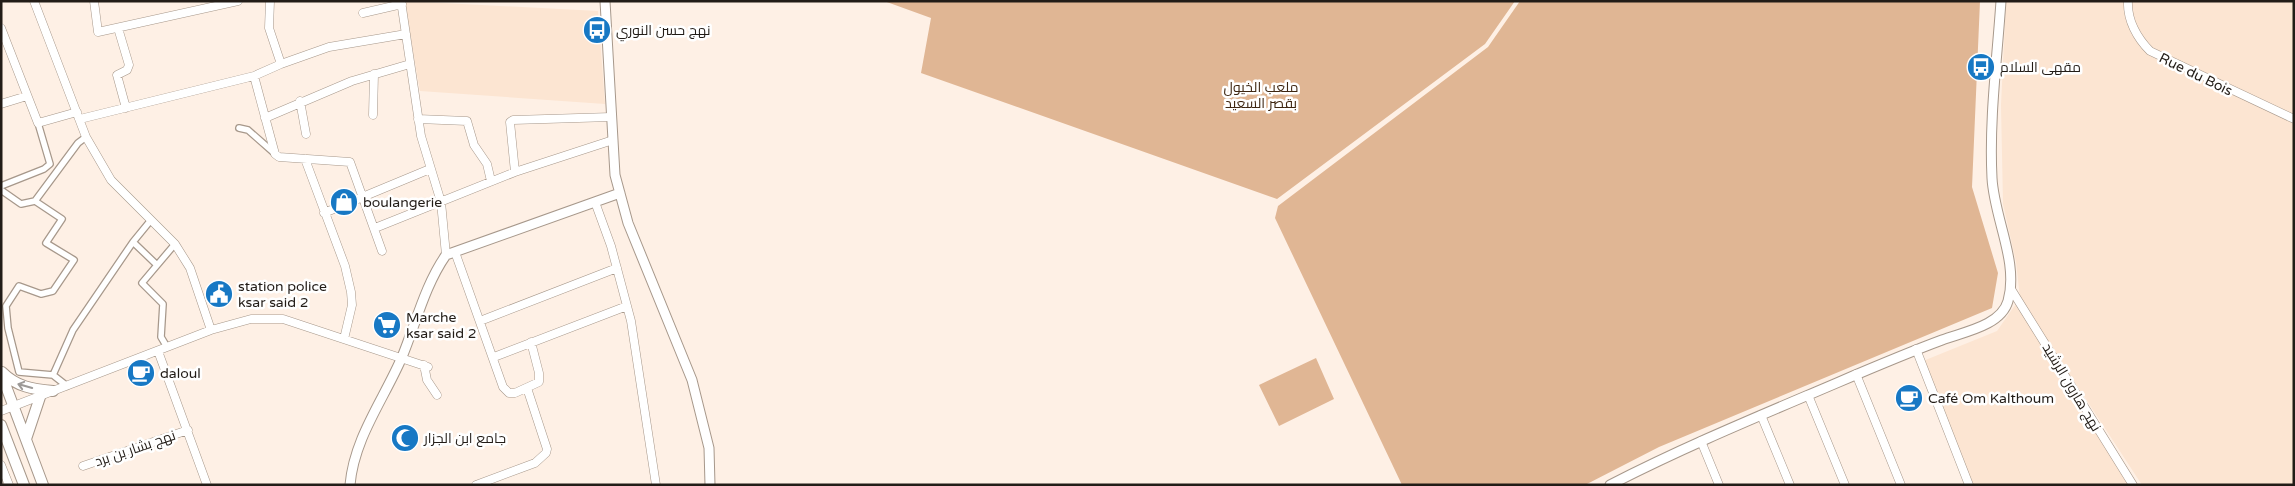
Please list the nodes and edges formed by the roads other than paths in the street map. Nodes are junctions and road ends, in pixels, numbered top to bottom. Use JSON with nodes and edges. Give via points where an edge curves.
{"nodes":[{"id":1,"x":34,"y":1,"type":"edge"},
{"id":2,"x":94,"y":1,"type":"edge"},
{"id":3,"x":238,"y":1,"type":"edge"},
{"id":4,"x":270,"y":1,"type":"edge"},
{"id":5,"x":605,"y":1,"type":"edge"},
{"id":6,"x":2002,"y":1,"type":"edge"},
{"id":7,"x":2128,"y":1,"type":"edge"},
{"id":8,"x":401,"y":3,"type":"edge"},
{"id":9,"x":363,"y":13,"type":"dead end"},
{"id":10,"x":1,"y":28,"type":"edge"},
{"id":11,"x":118,"y":28,"type":"junction"},
{"id":12,"x":406,"y":34,"type":"junction"},
{"id":13,"x":280,"y":64,"type":"junction"},
{"id":14,"x":410,"y":64,"type":"junction"},
{"id":15,"x":374,"y":74,"type":"junction"},
{"id":16,"x":254,"y":76,"type":"junction"},
{"id":17,"x":27,"y":96,"type":"junction"},
{"id":18,"x":300,"y":101,"type":"junction"},
{"id":19,"x":1,"y":104,"type":"edge"},
{"id":20,"x":126,"y":108,"type":"junction"},
{"id":21,"x":78,"y":115,"type":"junction"},
{"id":22,"x":373,"y":115,"type":"dead end"},
{"id":23,"x":611,"y":117,"type":"junction"},
{"id":24,"x":265,"y":118,"type":"junction"},
{"id":25,"x":418,"y":119,"type":"junction"},
{"id":26,"x":2294,"y":119,"type":"edge"},
{"id":27,"x":38,"y":123,"type":"junction"},
{"id":28,"x":239,"y":128,"type":"dead end"},
{"id":29,"x":306,"y":134,"type":"dead end"},
{"id":30,"x":86,"y":137,"type":"junction"},
{"id":31,"x":613,"y":140,"type":"junction"},
{"id":32,"x":275,"y":154,"type":"junction"},
{"id":33,"x":306,"y":159,"type":"junction"},
{"id":34,"x":430,"y":169,"type":"junction"},
{"id":35,"x":515,"y":172,"type":"junction"},
{"id":36,"x":491,"y":181,"type":"junction"},
{"id":37,"x":1,"y":186,"type":"edge"},
{"id":38,"x":1,"y":190,"type":"edge"},
{"id":39,"x":620,"y":193,"type":"junction"},
{"id":40,"x":363,"y":196,"type":"junction"},
{"id":41,"x":36,"y":201,"type":"junction"},
{"id":42,"x":441,"y":202,"type":"junction"},
{"id":43,"x":595,"y":202,"type":"junction"},
{"id":44,"x":324,"y":213,"type":"junction"},
{"id":45,"x":151,"y":220,"type":"junction"},
{"id":46,"x":375,"y":228,"type":"junction"},
{"id":47,"x":133,"y":242,"type":"junction"},
{"id":48,"x":175,"y":244,"type":"junction"},
{"id":49,"x":382,"y":251,"type":"dead end"},
{"id":50,"x":450,"y":253,"type":"junction"},
{"id":51,"x":157,"y":264,"type":"junction"},
{"id":52,"x":617,"y":268,"type":"junction"},
{"id":53,"x":2011,"y":289,"type":"junction"},
{"id":54,"x":627,"y":306,"type":"junction"},
{"id":55,"x":480,"y":321,"type":"junction"},
{"id":56,"x":211,"y":330,"type":"junction"},
{"id":57,"x":344,"y":339,"type":"junction"},
{"id":58,"x":531,"y":342,"type":"junction"},
{"id":59,"x":167,"y":347,"type":"junction"},
{"id":60,"x":1916,"y":349,"type":"junction"},
{"id":61,"x":158,"y":350,"type":"junction"},
{"id":62,"x":494,"y":357,"type":"junction"},
{"id":63,"x":402,"y":358,"type":"junction"},
{"id":64,"x":1,"y":373,"type":"edge"},
{"id":65,"x":1856,"y":374,"type":"junction"},
{"id":66,"x":53,"y":375,"type":"junction"},
{"id":67,"x":67,"y":386,"type":"junction"},
{"id":68,"x":527,"y":388,"type":"junction"},
{"id":69,"x":53,"y":391,"type":"junction"},
{"id":70,"x":437,"y":395,"type":"dead end"},
{"id":71,"x":1808,"y":395,"type":"junction"},
{"id":72,"x":40,"y":397,"type":"junction"},
{"id":73,"x":14,"y":406,"type":"junction"},
{"id":74,"x":1,"y":411,"type":"edge"},
{"id":75,"x":1761,"y":415,"type":"junction"},
{"id":76,"x":1,"y":425,"type":"edge"},
{"id":77,"x":188,"y":430,"type":"junction"},
{"id":78,"x":26,"y":439,"type":"junction"},
{"id":79,"x":1701,"y":441,"type":"junction"},
{"id":80,"x":1,"y":465,"type":"edge"},
{"id":81,"x":83,"y":466,"type":"dead end"},
{"id":82,"x":9,"y":485,"type":"edge"},
{"id":83,"x":24,"y":485,"type":"edge"},
{"id":84,"x":43,"y":485,"type":"edge"},
{"id":85,"x":207,"y":485,"type":"edge"},
{"id":86,"x":350,"y":485,"type":"edge"},
{"id":87,"x":476,"y":485,"type":"edge"},
{"id":88,"x":656,"y":485,"type":"edge"},
{"id":89,"x":710,"y":485,"type":"edge"},
{"id":90,"x":1610,"y":485,"type":"edge"},
{"id":91,"x":1719,"y":485,"type":"edge"},
{"id":92,"x":1790,"y":485,"type":"edge"},
{"id":93,"x":1845,"y":485,"type":"edge"},
{"id":94,"x":1901,"y":485,"type":"edge"},
{"id":95,"x":1969,"y":485,"type":"edge"},
{"id":96,"x":2133,"y":485,"type":"edge"}],
"edges":[{"from":1,"to":21,"type":"street"},
{"from":2,"to":11,"type":"street","via":[[98,32]]},
{"from":3,"to":11,"type":"street"},
{"from":4,"to":13,"type":"street","via":[[269,28]]},
{"from":5,"to":23,"type":"street"},
{"from":6,"to":53,"type":"street","via":[[1991,168]]},
{"from":7,"to":26,"type":"street","name":"Rue du Bois","via":[[2134,29],[2140,42],[2150,51]]},
{"from":8,"to":9,"type":"street"},
{"from":8,"to":12,"type":"street"},
{"from":10,"to":17,"type":"street"},
{"from":11,"to":20,"type":"street","via":[[129,65],[127,70],[117,75]]},
{"from":12,"to":13,"type":"street","via":[[329,47]]},
{"from":12,"to":14,"type":"street"},
{"from":13,"to":16,"type":"street"},
{"from":14,"to":15,"type":"street"},
{"from":14,"to":25,"type":"street"},
{"from":15,"to":18,"type":"street"},
{"from":15,"to":22,"type":"street"},
{"from":16,"to":20,"type":"street"},
{"from":16,"to":24,"type":"street"},
{"from":17,"to":19,"type":"street"},
{"from":17,"to":27,"type":"street"},
{"from":18,"to":24,"type":"street"},
{"from":18,"to":29,"type":"street"},
{"from":20,"to":21,"type":"street"},
{"from":21,"to":27,"type":"street"},
{"from":21,"to":30,"type":"street"},
{"from":23,"to":31,"type":"street"},
{"from":23,"to":35,"type":"street","via":[[513,120],[509,130]]},
{"from":24,"to":32,"type":"street"},
{"from":25,"to":34,"type":"street"},
{"from":25,"to":36,"type":"street","via":[[467,122],[474,145],[487,164]]},
{"from":27,"to":37,"type":"street","via":[[50,164]]},
{"from":28,"to":32,"type":"street","via":[[248,130]]},
{"from":30,"to":41,"type":"street","via":[[73,149]]},
{"from":30,"to":45,"type":"street","via":[[111,180]]},
{"from":31,"to":35,"type":"street"},
{"from":31,"to":39,"type":"street","via":[[615,175]]},
{"from":32,"to":33,"type":"street"},
{"from":33,"to":40,"type":"street","via":[[350,162]]},
{"from":33,"to":44,"type":"street"},
{"from":34,"to":40,"type":"street"},
{"from":34,"to":42,"type":"street"},
{"from":35,"to":36,"type":"street"},
{"from":36,"to":42,"type":"street"},
{"from":38,"to":41,"type":"street","via":[[22,204]]},
{"from":39,"to":43,"type":"street"},
{"from":39,"to":89,"type":"street","via":[[628,223],[692,380],[710,448]]},
{"from":40,"to":44,"type":"street"},
{"from":40,"to":46,"type":"street"},
{"from":41,"to":66,"type":"street","via":[[62,219],[46,243],[74,260],[53,291],[41,294],[19,286],[6,306],[8,328],[19,372]]},
{"from":42,"to":46,"type":"street"},
{"from":42,"to":50,"type":"street"},
{"from":43,"to":50,"type":"street"},
{"from":43,"to":52,"type":"street"},
{"from":44,"to":57,"type":"street","via":[[345,266],[351,292],[352,305]]},
{"from":45,"to":47,"type":"street"},
{"from":45,"to":48,"type":"street"},
{"from":46,"to":49,"type":"street"},
{"from":47,"to":51,"type":"street"},
{"from":47,"to":66,"type":"street","via":[[74,330]]},
{"from":48,"to":51,"type":"street"},
{"from":48,"to":56,"type":"street","via":[[190,268]]},
{"from":50,"to":55,"type":"street"},
{"from":50,"to":63,"type":"street","via":[[436,269]]},
{"from":51,"to":59,"type":"street","via":[[142,283],[163,304],[161,338]]},
{"from":52,"to":54,"type":"street"},
{"from":52,"to":55,"type":"street"},
{"from":53,"to":60,"type":"street","via":[[2008,303],[1996,318]]},
{"from":53,"to":96,"type":"street","name":"نهج هارون الرشيد"},
{"from":54,"to":58,"type":"street"},
{"from":54,"to":88,"type":"street"},
{"from":55,"to":62,"type":"street"},
{"from":56,"to":57,"type":"street","via":[[251,319],[283,319]]},
{"from":56,"to":59,"type":"street"},
{"from":57,"to":63,"type":"street"},
{"from":58,"to":62,"type":"street"},
{"from":58,"to":68,"type":"street","via":[[540,377],[539,382]]},
{"from":59,"to":61,"type":"street"},
{"from":60,"to":65,"type":"street"},
{"from":60,"to":95,"type":"street"},
{"from":61,"to":67,"type":"street"},
{"from":61,"to":77,"type":"street"},
{"from":62,"to":68,"type":"street","via":[[506,391],[512,394]]},
{"from":63,"to":70,"type":"street","via":[[426,366],[426,380]]},
{"from":63,"to":86,"type":"street","via":[[356,450]]},
{"from":69,"to":64,"type":"main road","one_way":true,"via":[[27,388]]},
{"from":64,"to":73,"type":"main road"},
{"from":65,"to":71,"type":"street"},
{"from":65,"to":94,"type":"street"},
{"from":66,"to":67,"type":"street"},
{"from":67,"to":69,"type":"street"},
{"from":68,"to":87,"type":"street","via":[[546,453],[535,463]]},
{"from":69,"to":72,"type":"street"},
{"from":71,"to":75,"type":"street"},
{"from":71,"to":93,"type":"street"},
{"from":72,"to":73,"type":"street"},
{"from":72,"to":78,"type":"main road"},
{"from":73,"to":74,"type":"street"},
{"from":73,"to":78,"type":"main road"},
{"from":75,"to":79,"type":"street"},
{"from":75,"to":92,"type":"street"},
{"from":76,"to":83,"type":"main road"},
{"from":77,"to":81,"type":"street","name":"نهج بشار بن برد"},
{"from":77,"to":85,"type":"street"},
{"from":78,"to":84,"type":"main road"},
{"from":79,"to":90,"type":"street"},
{"from":79,"to":91,"type":"street"},
{"from":80,"to":82,"type":"street"}]}
